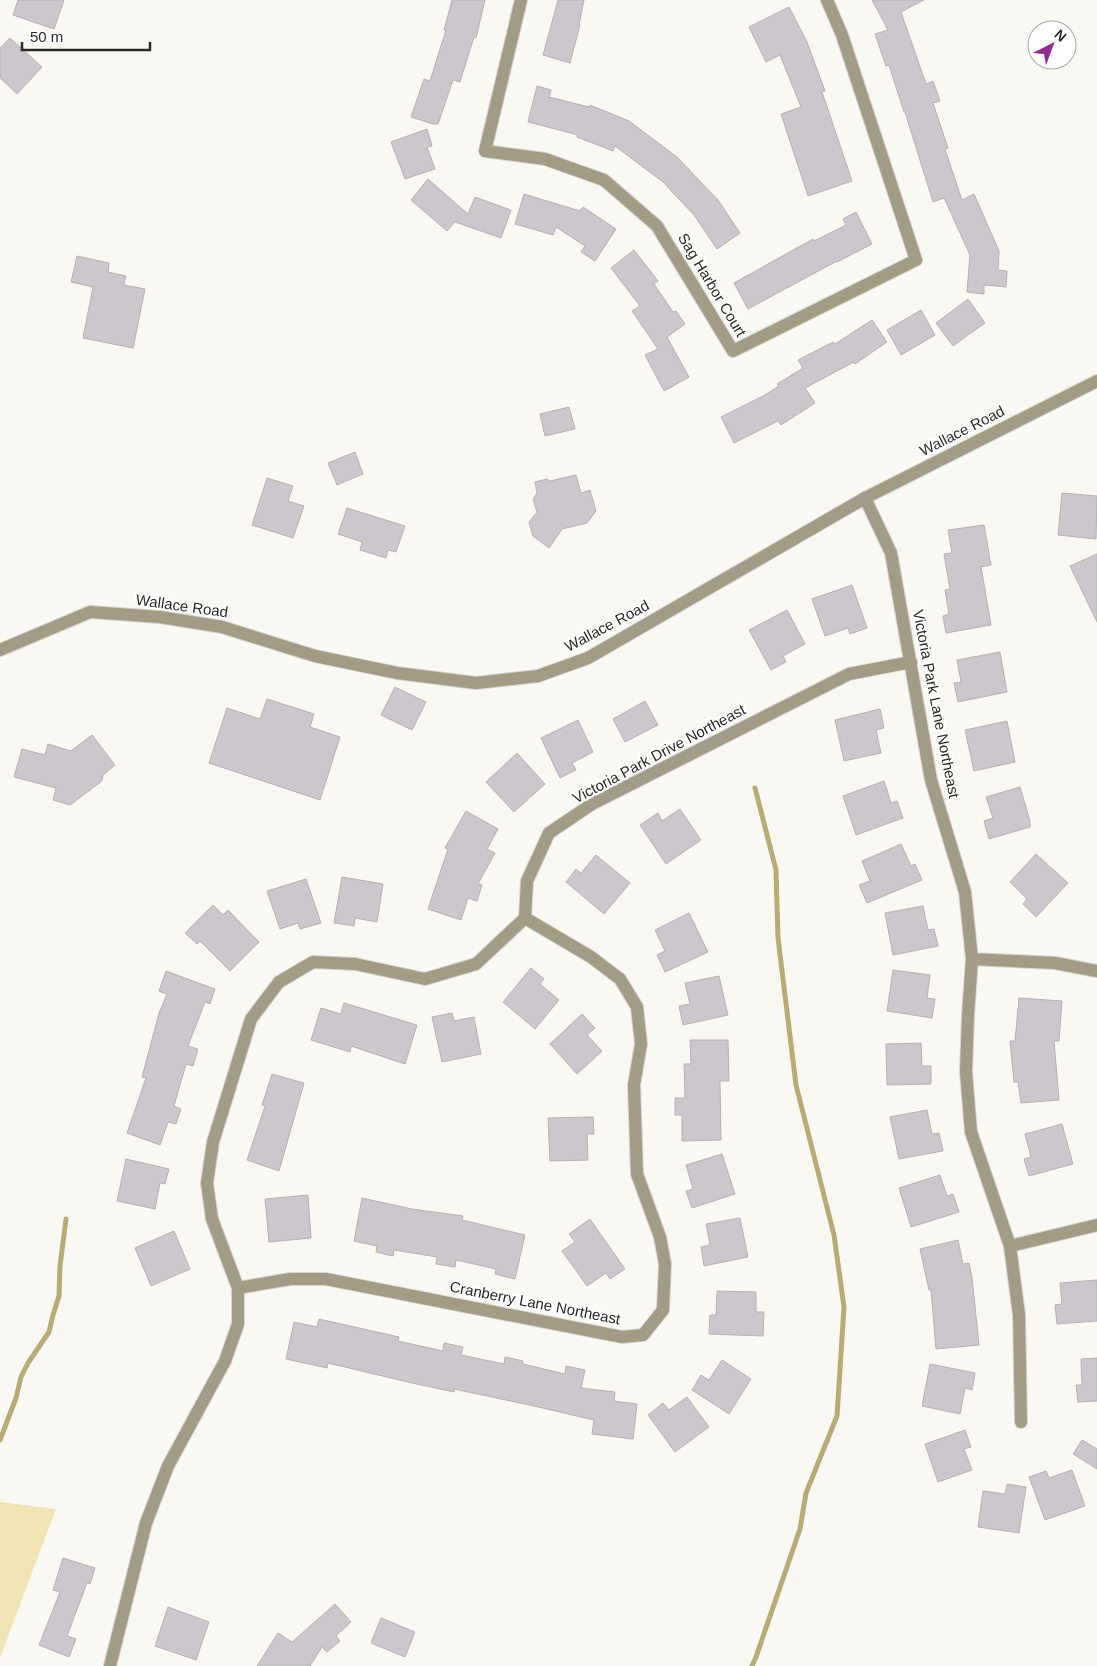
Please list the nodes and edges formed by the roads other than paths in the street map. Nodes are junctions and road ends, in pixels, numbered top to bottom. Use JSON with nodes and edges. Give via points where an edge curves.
{"nodes":[{"id":1,"x":521,"y":0,"type":"edge"},
{"id":2,"x":827,"y":0,"type":"edge"},
{"id":3,"x":1097,"y":381,"type":"edge"},
{"id":4,"x":865,"y":498,"type":"junction"},
{"id":5,"x":0,"y":650,"type":"edge"},
{"id":6,"x":911,"y":662,"type":"junction"},
{"id":7,"x":525,"y":918,"type":"junction"},
{"id":8,"x":972,"y":959,"type":"junction"},
{"id":9,"x":1097,"y":971,"type":"edge"},
{"id":10,"x":1097,"y":1225,"type":"edge"},
{"id":11,"x":1010,"y":1246,"type":"junction"},
{"id":12,"x":238,"y":1288,"type":"junction"},
{"id":13,"x":1021,"y":1422,"type":"dead end"},
{"id":14,"x":110,"y":1666,"type":"edge"}],
"edges":[{"from":1,"to":2,"type":"street","name":"Sag Harbor Court","via":[[485,152],[545,159],[604,180],[657,226],[733,351],[916,260],[842,35]]},
{"from":3,"to":4,"type":"street","name":"Wallace Road"},
{"from":4,"to":5,"type":"street","name":"Wallace Road","via":[[588,658],[538,676],[476,683],[397,674],[315,656],[222,627],[160,617],[90,612]]},
{"from":4,"to":6,"type":"street","name":"Victoria Park Lane Northeast","via":[[891,553]]},
{"from":6,"to":7,"type":"street","name":"Victoria Park Drive Northeast","via":[[849,674],[592,804],[549,833],[527,881]]},
{"from":6,"to":8,"type":"street","name":"Victoria Park Lane Northeast","via":[[932,780],[965,892]]},
{"from":7,"to":12,"type":"street","via":[[476,964],[425,980],[355,964],[313,962],[279,982],[251,1019],[213,1142],[207,1183],[212,1219]]},
{"from":7,"to":12,"type":"street","name":"Cranberry Lane Northeast","via":[[591,957],[620,979],[637,1007],[641,1044],[634,1085],[637,1174],[660,1237],[666,1264],[663,1310],[643,1335],[622,1337],[326,1279],[290,1279]]},
{"from":8,"to":9,"type":"street","via":[[1056,963]]},
{"from":8,"to":11,"type":"street","name":"Victoria Park Lane Northeast","via":[[966,1072],[971,1132]]},
{"from":10,"to":11,"type":"street"},
{"from":11,"to":13,"type":"street","name":"Victoria Park Lane Northeast","via":[[1019,1315]]},
{"from":12,"to":14,"type":"street","via":[[238,1324],[225,1361],[168,1466],[146,1523]]}]}
